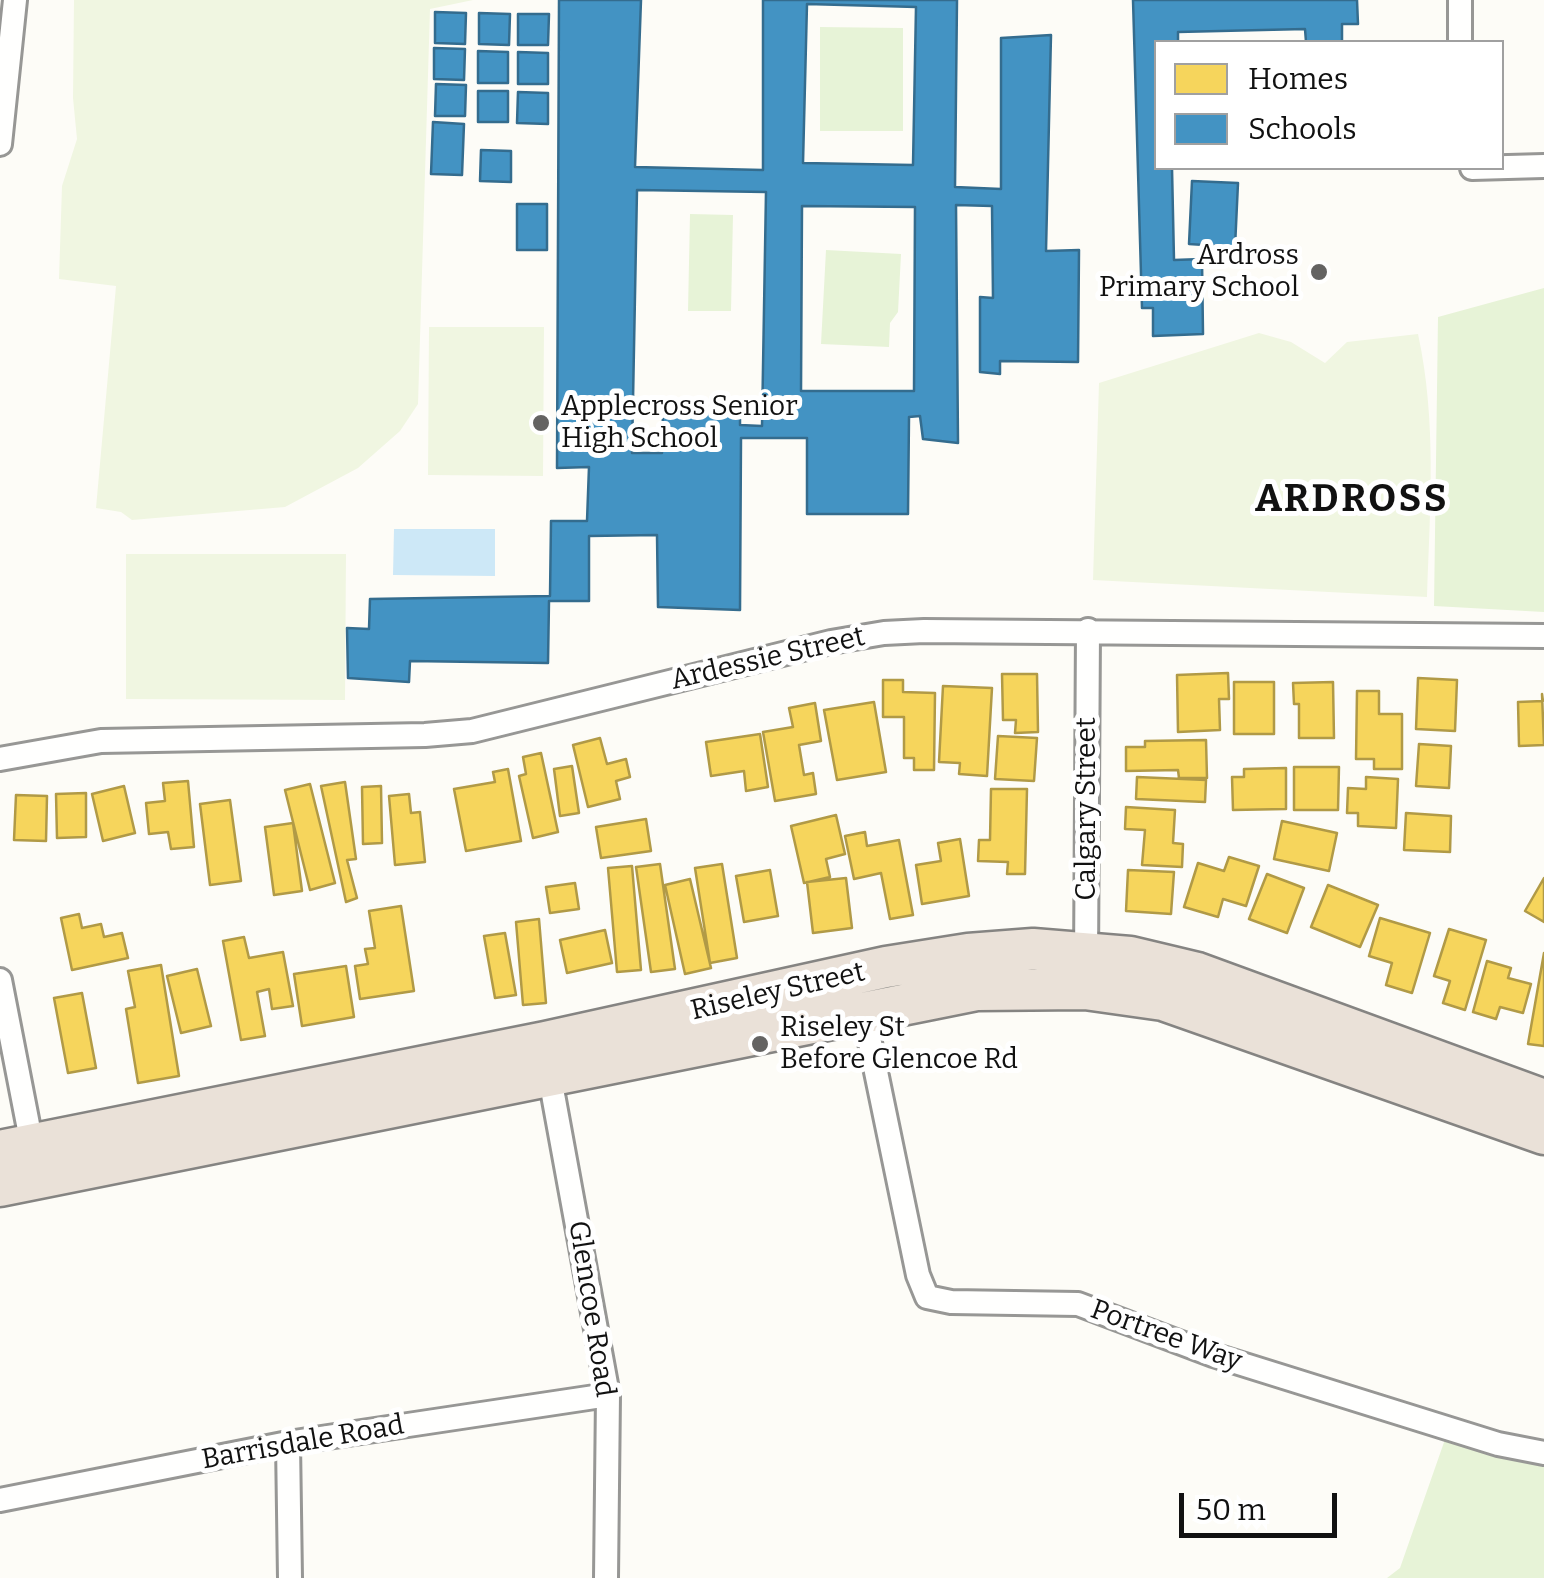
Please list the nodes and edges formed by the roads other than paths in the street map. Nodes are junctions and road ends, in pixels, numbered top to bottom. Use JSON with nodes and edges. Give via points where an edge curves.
{"nodes":[{"id":1,"x":15,"y":0,"type":"edge"},
{"id":2,"x":1460,"y":0,"type":"edge"},
{"id":3,"x":1460,"y":40,"type":"edge"},
{"id":4,"x":0,"y":144,"type":"edge"},
{"id":5,"x":1544,"y":166,"type":"edge"},
{"id":6,"x":1504,"y":167,"type":"edge"},
{"id":7,"x":1088,"y":630,"type":"junction"},
{"id":8,"x":1544,"y":636,"type":"edge"},
{"id":9,"x":0,"y":759,"type":"edge"},
{"id":10,"x":1085,"y":970,"type":"junction"},
{"id":11,"x":0,"y":980,"type":"edge"},
{"id":12,"x":862,"y":992,"type":"junction"},
{"id":13,"x":547,"y":1059,"type":"junction"},
{"id":14,"x":1544,"y":1100,"type":"edge"},
{"id":15,"x":1544,"y":1134,"type":"edge"},
{"id":16,"x":16,"y":1148,"type":"edge"},
{"id":17,"x":0,"y":1186,"type":"edge"},
{"id":18,"x":608,"y":1395,"type":"junction"},
{"id":19,"x":288,"y":1443,"type":"junction"},
{"id":20,"x":1544,"y":1452,"type":"edge"},
{"id":21,"x":0,"y":1500,"type":"edge"},
{"id":22,"x":290,"y":1578,"type":"edge"},
{"id":23,"x":606,"y":1578,"type":"edge"}],
"edges":[{"from":1,"to":4,"type":"street"},
{"from":2,"to":3,"type":"street"},
{"from":5,"to":6,"type":"street"},
{"from":7,"to":8,"type":"street","name":"Ardessie Street"},
{"from":7,"to":9,"type":"street","name":"Ardessie Street","via":[[857,636],[446,734],[101,741]]},
{"from":7,"to":10,"type":"street","name":"Calgary Street"},
{"from":10,"to":12,"type":"highway","name":"Riseley Street","via":[[977,990]]},
{"from":10,"to":14,"type":"highway","name":"Riseley Street","via":[[1164,963]]},
{"from":10,"to":15,"type":"highway","name":"Riseley Street"},
{"from":11,"to":16,"type":"street"},
{"from":12,"to":13,"type":"highway","name":"Riseley Street"},
{"from":12,"to":20,"type":"street","name":"Portree Way","via":[[918,1276],[928,1297],[1078,1304],[1213,1356],[1498,1444]]},
{"from":13,"to":16,"type":"highway","name":"Riseley Street"},
{"from":13,"to":17,"type":"highway","name":"Riseley Street"},
{"from":13,"to":18,"type":"street","name":"Glencoe Road"},
{"from":18,"to":19,"type":"street","name":"Barrisdale Road"},
{"from":18,"to":23,"type":"street","name":"Glencoe Road"},
{"from":19,"to":21,"type":"street","name":"Barrisdale Road"},
{"from":19,"to":22,"type":"street"}]}
